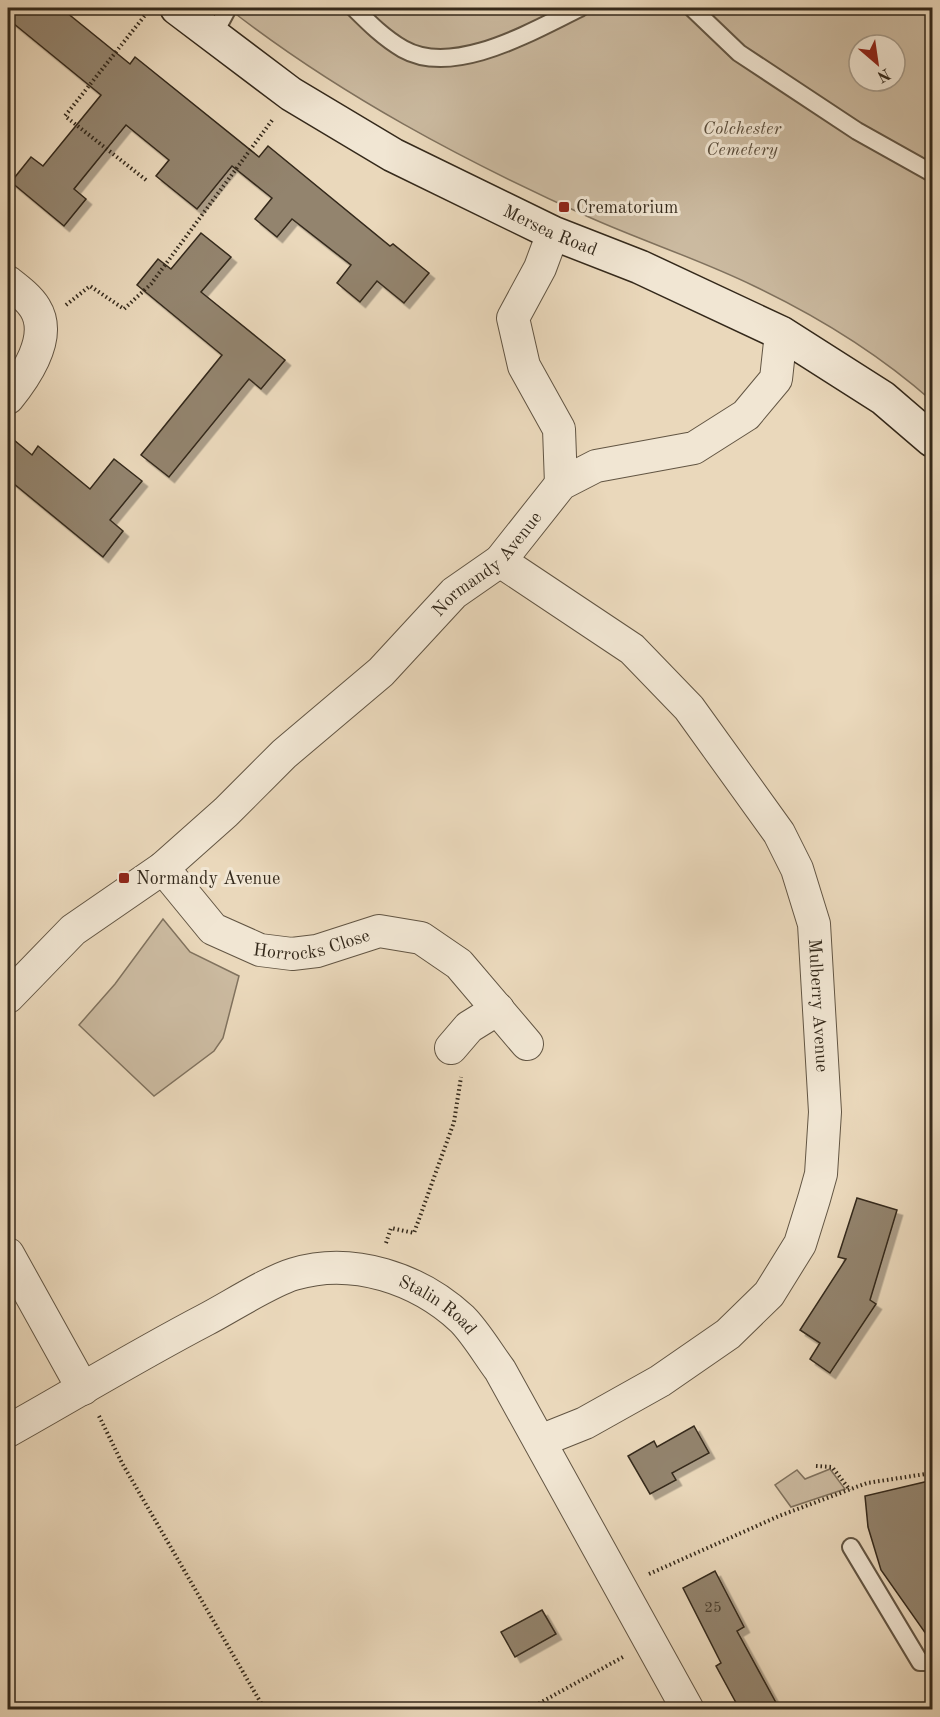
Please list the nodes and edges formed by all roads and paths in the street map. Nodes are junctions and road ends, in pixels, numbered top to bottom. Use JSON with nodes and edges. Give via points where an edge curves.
{"nodes":[{"id":1,"x":147,"y":8,"type":"edge"},
{"id":2,"x":177,"y":8,"type":"edge"},
{"id":3,"x":354,"y":8,"type":"edge"},
{"id":4,"x":580,"y":8,"type":"edge"},
{"id":5,"x":692,"y":8,"type":"edge"},
{"id":6,"x":221,"y":21,"type":"edge"},
{"id":7,"x":291,"y":94,"type":"junction"},
{"id":8,"x":933,"y":173,"type":"edge"},
{"id":9,"x":146,"y":180,"type":"dead end"},
{"id":10,"x":553,"y":233,"type":"junction"},
{"id":11,"x":8,"y":282,"type":"edge"},
{"id":12,"x":40,"y":320,"type":"junction"},
{"id":13,"x":781,"y":333,"type":"junction"},
{"id":14,"x":8,"y":398,"type":"edge"},
{"id":15,"x":933,"y":440,"type":"edge"},
{"id":16,"x":561,"y":484,"type":"junction"},
{"id":17,"x":500,"y":561,"type":"junction"},
{"id":18,"x":163,"y":868,"type":"junction"},
{"id":19,"x":8,"y":997,"type":"edge"},
{"id":20,"x":498,"y":1009,"type":"junction"},
{"id":21,"x":527,"y":1044,"type":"dead end"},
{"id":22,"x":451,"y":1048,"type":"joint"},
{"id":23,"x":8,"y":1254,"type":"edge"},
{"id":24,"x":377,"y":1273,"type":"junction"},
{"id":25,"x":83,"y":1389,"type":"junction"},
{"id":26,"x":8,"y":1431,"type":"edge"},
{"id":27,"x":540,"y":1442,"type":"junction"},
{"id":28,"x":816,"y":1466,"type":"dead end"},
{"id":29,"x":933,"y":1473,"type":"edge"},
{"id":30,"x":850,"y":1490,"type":"junction"},
{"id":31,"x":851,"y":1547,"type":"dead end"},
{"id":32,"x":619,"y":1586,"type":"junction"},
{"id":33,"x":650,"y":1642,"type":"junction"},
{"id":34,"x":933,"y":1662,"type":"edge"},
{"id":35,"x":265,"y":1710,"type":"edge"},
{"id":36,"x":527,"y":1710,"type":"edge"},
{"id":37,"x":688,"y":1710,"type":"edge"}],
"edges":[{"from":1,"to":9,"type":"path","via":[[129,37],[65,116]]},
{"from":2,"to":6,"type":"main road","name":"Mersea Road"},
{"from":3,"to":4,"type":"lane","via":[[404,50],[427,58],[487,50]]},
{"from":5,"to":8,"type":"lane","via":[[739,53],[857,131]]},
{"from":6,"to":7,"type":"main road","name":"Mersea Road"},
{"from":7,"to":10,"type":"main road","name":"Mersea Road","via":[[434,177]]},
{"from":7,"to":12,"type":"path","via":[[151,284],[124,309],[90,286]]},
{"from":10,"to":13,"type":"main road","name":"Mersea Road","via":[[640,267]]},
{"from":10,"to":16,"type":"street","via":[[540,268],[513,318],[524,366],[559,429]]},
{"from":11,"to":12,"type":"street","via":[[35,308]]},
{"from":12,"to":14,"type":"street","via":[[33,360]]},
{"from":13,"to":15,"type":"main road","name":"Mersea Road","via":[[883,398]]},
{"from":13,"to":16,"type":"street","name":"Normandy Avenue","via":[[776,379],[746,415],[694,448],[596,466]]},
{"from":16,"to":17,"type":"street","name":"Normandy Avenue"},
{"from":17,"to":18,"type":"street","name":"Normandy Avenue","via":[[454,593],[381,672],[284,754]]},
{"from":17,"to":27,"type":"street","name":"Mulberry Avenue","via":[[632,649],[689,708],[779,833],[797,869],[814,924],[825,1112],[821,1174],[814,1199],[800,1244],[769,1294],[728,1334],[660,1381],[585,1423]]},
{"from":18,"to":19,"type":"street","name":"Normandy Avenue","via":[[73,930]]},
{"from":18,"to":20,"type":"street","name":"Horrocks Close","via":[[213,928],[236,940],[260,950],[292,954],[317,951],[379,932],[421,938],[459,964]]},
{"from":20,"to":21,"type":"street","name":"Horrocks Close"},
{"from":20,"to":22,"type":"street","via":[[469,1027]]},
{"from":22,"to":24,"type":"path","via":[[462,1066],[454,1122],[414,1233],[391,1228]]},
{"from":23,"to":25,"type":"street"},
{"from":24,"to":25,"type":"street","name":"Stalin Road","via":[[343,1267],[294,1274],[137,1356]]},
{"from":24,"to":27,"type":"street","name":"Stalin Road","via":[[424,1290],[463,1320],[500,1370]]},
{"from":25,"to":26,"type":"street","name":"Stalin Road"},
{"from":25,"to":35,"type":"path"},
{"from":27,"to":32,"type":"street","name":"Stalin Road"},
{"from":28,"to":30,"type":"path","via":[[832,1467]]},
{"from":29,"to":30,"type":"path","via":[[867,1483]]},
{"from":30,"to":32,"type":"path","via":[[779,1516]]},
{"from":31,"to":34,"type":"lane","via":[[920,1662]]},
{"from":32,"to":33,"type":"street","name":"Stalin Road"},
{"from":33,"to":36,"type":"path"},
{"from":33,"to":37,"type":"street","name":"Stalin Road"}]}
